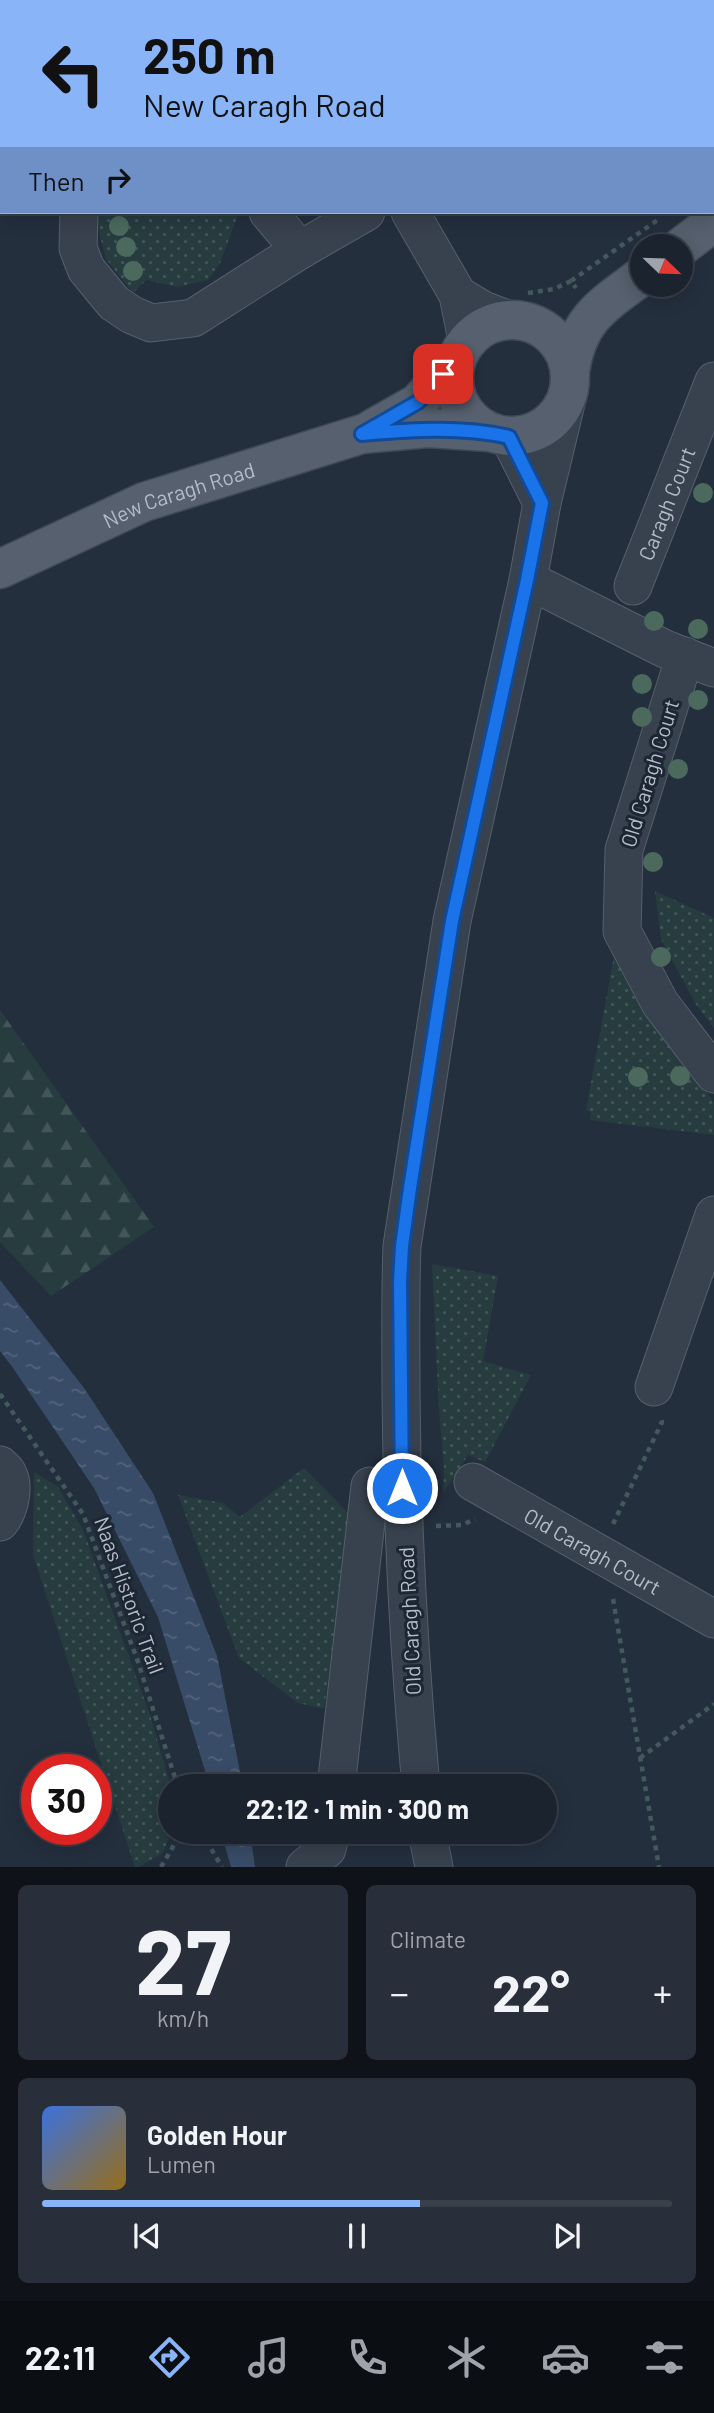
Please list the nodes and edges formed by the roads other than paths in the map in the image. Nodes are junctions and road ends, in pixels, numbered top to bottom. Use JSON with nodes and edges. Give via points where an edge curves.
{"nodes":[{"id":1,"x":79,"y":214,"type":"edge"},
{"id":2,"x":270,"y":214,"type":"edge"},
{"id":3,"x":363,"y":214,"type":"edge"},
{"id":4,"x":411,"y":214,"type":"edge"},
{"id":5,"x":714,"y":222,"type":"edge"},
{"id":6,"x":693,"y":238,"type":"edge"},
{"id":7,"x":300,"y":250,"type":"junction"},
{"id":8,"x":630,"y":286,"type":"edge"},
{"id":9,"x":458,"y":295,"type":"junction"},
{"id":10,"x":518,"y":311,"type":"junction"},
{"id":11,"x":590,"y":320,"type":"junction"},
{"id":12,"x":461,"y":350,"type":"junction"},
{"id":13,"x":714,"y":381,"type":"edge"},
{"id":14,"x":569,"y":383,"type":"junction"},
{"id":15,"x":362,"y":434,"type":"junction"},
{"id":16,"x":499,"y":435,"type":"junction"},
{"id":17,"x":542,"y":503,"type":"junction"},
{"id":18,"x":0,"y":569,"type":"edge"},
{"id":19,"x":527,"y":580,"type":"junction"},
{"id":20,"x":633,"y":586,"type":"dead end"},
{"id":21,"x":699,"y":662,"type":"edge"},
{"id":22,"x":714,"y":1074,"type":"edge"},
{"id":23,"x":714,"y":1215,"type":"edge"},
{"id":24,"x":653,"y":1387,"type":"road end"},
{"id":25,"x":0,"y":1465,"type":"edge"},
{"id":26,"x":473,"y":1482,"type":"dead end"},
{"id":27,"x":370,"y":1486,"type":"dead end"},
{"id":28,"x":0,"y":1522,"type":"edge"},
{"id":29,"x":714,"y":1619,"type":"edge"},
{"id":30,"x":337,"y":1774,"type":"edge"},
{"id":31,"x":420,"y":1774,"type":"edge"},
{"id":32,"x":328,"y":1844,"type":"edge"},
{"id":33,"x":429,"y":1844,"type":"edge"},
{"id":34,"x":304,"y":1867,"type":"edge"},
{"id":35,"x":434,"y":1867,"type":"edge"}],
"edges":[{"from":1,"to":7,"type":"street","via":[[78,248],[86,269],[114,303],[151,323],[193,318]]},
{"from":2,"to":7,"type":"street"},
{"from":3,"to":7,"type":"street"},
{"from":4,"to":9,"type":"street"},
{"from":5,"to":6,"type":"main road"},
{"from":8,"to":11,"type":"main road"},
{"from":9,"to":10,"type":"street","via":[[483,310]]},
{"from":9,"to":12,"type":"street"},
{"from":10,"to":11,"type":"main road","via":[[558,333]]},
{"from":10,"to":12,"type":"main road","via":[[485,326]]},
{"from":10,"to":14,"type":"main road","via":[[557,340],[566,355]]},
{"from":11,"to":14,"type":"main road","via":[[574,348]]},
{"from":12,"to":15,"type":"main road","name":"New Caragh Road","via":[[418,402]]},
{"from":12,"to":16,"type":"main road","via":[[453,377],[463,410],[475,423]]},
{"from":13,"to":20,"type":"street","name":"Caragh Court"},
{"from":14,"to":16,"type":"main road","via":[[559,413],[545,426],[528,435]]},
{"from":14,"to":17,"type":"street","name":"Old Caragh Road"},
{"from":15,"to":16,"type":"main road","name":"New Caragh Road","via":[[428,428]]},
{"from":15,"to":18,"type":"main road","name":"New Caragh Road","via":[[144,502]]},
{"from":16,"to":17,"type":"street"},
{"from":17,"to":19,"type":"street","name":"Old Caragh Road"},
{"from":19,"to":21,"type":"street"},
{"from":19,"to":31,"type":"street","name":"Old Caragh Road","via":[[452,921],[402,1246],[402,1488]]},
{"from":21,"to":22,"type":"street","name":"Old Caragh Court","via":[[624,850],[622,931],[660,1003]]},
{"from":23,"to":24,"type":"street"},
{"from":25,"to":28,"type":"street","via":[[9,1475],[10,1497]]},
{"from":26,"to":29,"type":"street","name":"Old Caragh Court"},
{"from":27,"to":30,"type":"street","name":"Old Caragh Road"},
{"from":32,"to":34,"type":"street"},
{"from":33,"to":35,"type":"street"}]}
